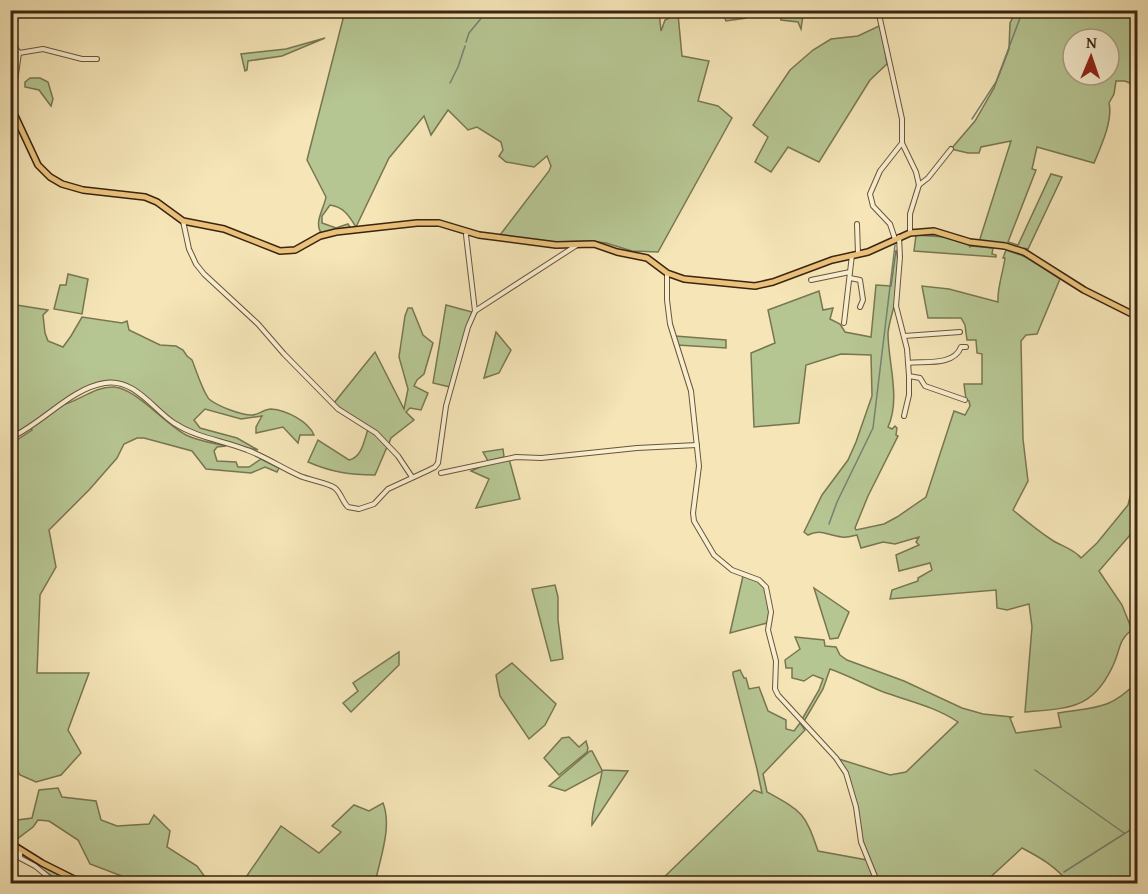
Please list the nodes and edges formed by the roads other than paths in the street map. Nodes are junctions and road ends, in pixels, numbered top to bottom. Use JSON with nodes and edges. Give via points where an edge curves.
{"nodes":[{"id":1,"x":878,"y":10,"type":"edge"},
{"id":2,"x":10,"y":40,"type":"edge"},
{"id":3,"x":19,"y":53,"type":"junction"},
{"id":4,"x":97,"y":59,"type":"dead end"},
{"id":5,"x":11,"y":97,"type":"edge"},
{"id":6,"x":11,"y":106,"type":"edge"},
{"id":7,"x":902,"y":143,"type":"junction"},
{"id":8,"x":951,"y":149,"type":"dead end"},
{"id":9,"x":919,"y":185,"type":"junction"},
{"id":10,"x":183,"y":221,"type":"junction"},
{"id":11,"x":857,"y":224,"type":"dead end"},
{"id":12,"x":467,"y":232,"type":"junction"},
{"id":13,"x":910,"y":233,"type":"junction"},
{"id":14,"x":897,"y":238,"type":"junction"},
{"id":15,"x":577,"y":244,"type":"junction"},
{"id":16,"x":855,"y":255,"type":"junction"},
{"id":17,"x":667,"y":273,"type":"junction"},
{"id":18,"x":850,"y":275,"type":"junction"},
{"id":19,"x":812,"y":280,"type":"dead end"},
{"id":20,"x":860,"y":307,"type":"dead end"},
{"id":21,"x":475,"y":311,"type":"junction"},
{"id":22,"x":1137,"y":317,"type":"edge"},
{"id":23,"x":844,"y":323,"type":"dead end"},
{"id":24,"x":960,"y":332,"type":"dead end"},
{"id":25,"x":904,"y":336,"type":"junction"},
{"id":26,"x":966,"y":347,"type":"dead end"},
{"id":27,"x":908,"y":363,"type":"junction"},
{"id":28,"x":909,"y":376,"type":"junction"},
{"id":29,"x":965,"y":400,"type":"dead end"},
{"id":30,"x":904,"y":417,"type":"dead end"},
{"id":31,"x":10,"y":438,"type":"edge"},
{"id":32,"x":697,"y":445,"type":"junction"},
{"id":33,"x":441,"y":473,"type":"dead end"},
{"id":34,"x":412,"y":477,"type":"junction"},
{"id":35,"x":10,"y":843,"type":"edge"},
{"id":36,"x":20,"y":850,"type":"junction"},
{"id":37,"x":77,"y":880,"type":"junction"},
{"id":38,"x":57,"y":884,"type":"edge"},
{"id":39,"x":84,"y":884,"type":"edge"},
{"id":40,"x":90,"y":884,"type":"edge"},
{"id":41,"x":878,"y":884,"type":"edge"}],
"edges":[{"from":1,"to":7,"type":"street"},
{"from":2,"to":3,"type":"street"},
{"from":3,"to":4,"type":"street","via":[[43,49]]},
{"from":3,"to":5,"type":"street"},
{"from":5,"to":6,"type":"street"},
{"from":6,"to":10,"type":"main road","via":[[45,173],[83,190],[145,197]]},
{"from":7,"to":9,"type":"street"},
{"from":7,"to":14,"type":"street","via":[[880,171],[870,194],[873,206]]},
{"from":8,"to":9,"type":"street"},
{"from":9,"to":13,"type":"street","via":[[910,214]]},
{"from":10,"to":12,"type":"main road","via":[[224,229],[280,251],[295,250],[336,232],[402,224],[439,223]]},
{"from":10,"to":34,"type":"street","via":[[189,249],[204,274],[338,409],[376,433]]},
{"from":11,"to":16,"type":"street"},
{"from":12,"to":15,"type":"main road","via":[[547,244]]},
{"from":12,"to":21,"type":"street"},
{"from":13,"to":14,"type":"main road"},
{"from":13,"to":22,"type":"main road","via":[[934,231],[1024,252],[1076,286]]},
{"from":14,"to":16,"type":"main road"},
{"from":14,"to":25,"type":"street","via":[[900,257],[896,306]]},
{"from":15,"to":17,"type":"main road","via":[[594,244],[646,258]]},
{"from":15,"to":21,"type":"street"},
{"from":16,"to":17,"type":"main road","via":[[748,286],[684,279]]},
{"from":16,"to":18,"type":"street"},
{"from":17,"to":32,"type":"street","via":[[670,324],[691,391]]},
{"from":18,"to":19,"type":"street"},
{"from":18,"to":20,"type":"street","via":[[860,280]]},
{"from":18,"to":23,"type":"street"},
{"from":21,"to":34,"type":"street","via":[[446,406],[438,463]]},
{"from":24,"to":25,"type":"street"},
{"from":25,"to":27,"type":"street"},
{"from":26,"to":27,"type":"street","via":[[944,361]]},
{"from":27,"to":28,"type":"street"},
{"from":28,"to":29,"type":"street"},
{"from":28,"to":30,"type":"street"},
{"from":31,"to":34,"type":"street","via":[[88,389],[118,383],[137,392],[187,430],[250,451],[300,476],[332,486],[344,503],[353,508],[374,504],[382,493]]},
{"from":32,"to":33,"type":"street","via":[[516,457]]},
{"from":32,"to":41,"type":"street","via":[[694,521],[706,544],[724,565],[766,587],[777,695],[846,773],[861,842]]},
{"from":35,"to":36,"type":"main road"},
{"from":36,"to":37,"type":"main road"},
{"from":36,"to":38,"type":"street","via":[[20,858]]},
{"from":37,"to":39,"type":"main road"},
{"from":37,"to":40,"type":"street"}]}
